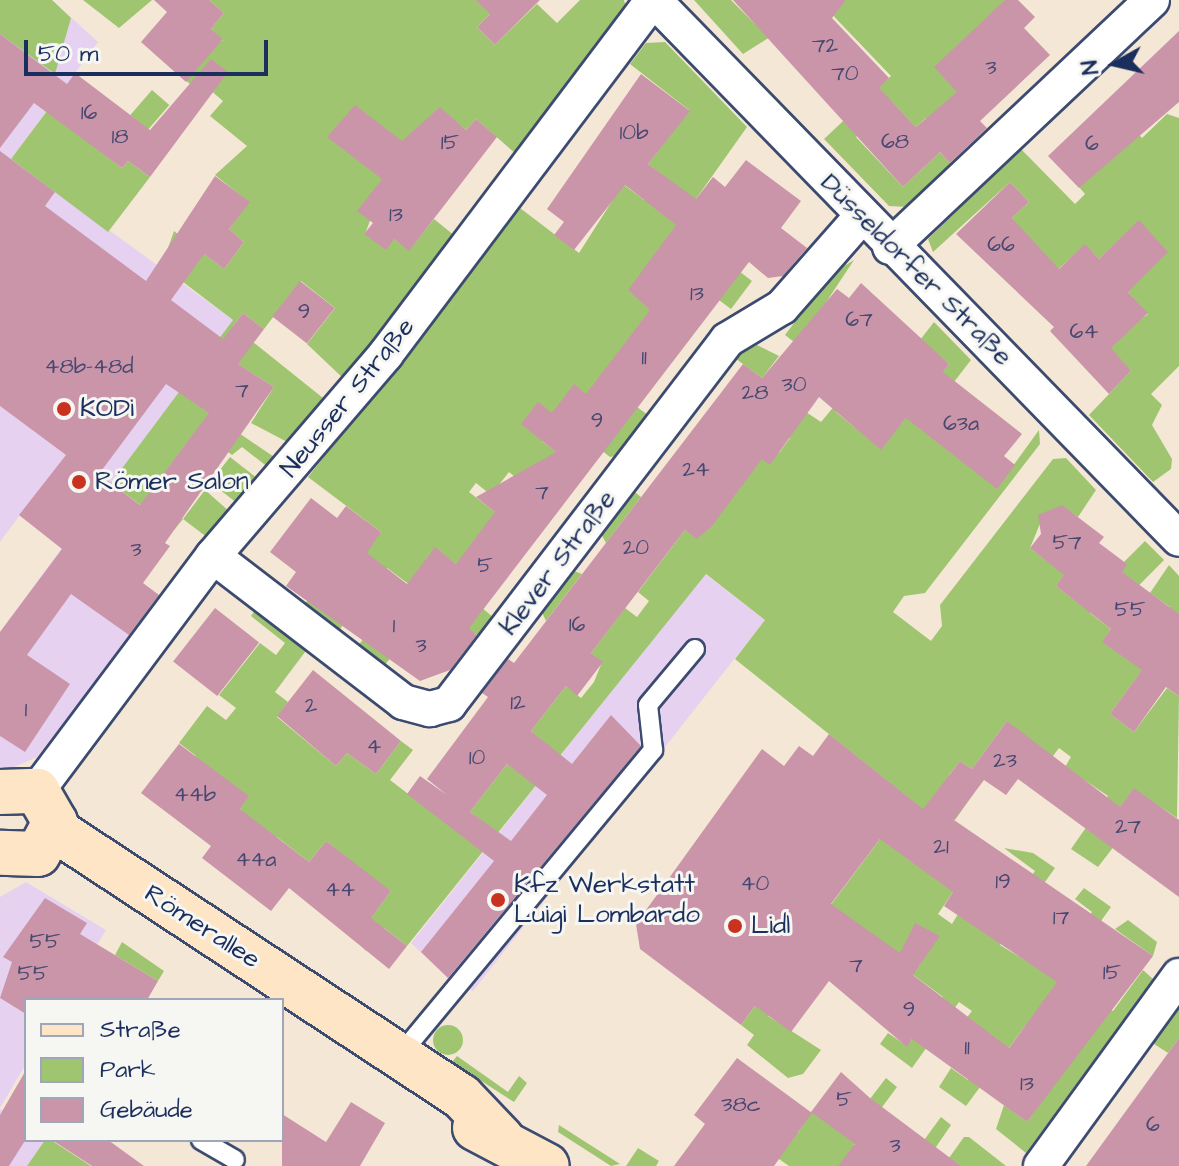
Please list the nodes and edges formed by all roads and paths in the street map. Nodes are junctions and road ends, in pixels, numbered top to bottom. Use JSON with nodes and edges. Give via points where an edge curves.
{"nodes":[{"id":1,"x":654,"y":0,"type":"edge"},
{"id":2,"x":1152,"y":0,"type":"edge"},
{"id":3,"x":861,"y":217,"type":"junction"},
{"id":4,"x":890,"y":247,"type":"junction"},
{"id":5,"x":1179,"y":539,"type":"edge"},
{"id":6,"x":213,"y":556,"type":"junction"},
{"id":7,"x":695,"y":649,"type":"dead end"},
{"id":8,"x":18,"y":832,"type":"edge"},
{"id":9,"x":1179,"y":976,"type":"edge"},
{"id":10,"x":263,"y":998,"type":"edge"},
{"id":11,"x":284,"y":1012,"type":"edge"},
{"id":12,"x":399,"y":1056,"type":"junction"},
{"id":13,"x":502,"y":1139,"type":"junction"},
{"id":14,"x":204,"y":1142,"type":"edge"},
{"id":15,"x":235,"y":1160,"type":"dead end"},
{"id":16,"x":547,"y":1166,"type":"edge"},
{"id":17,"x":1041,"y":1166,"type":"edge"}],
"edges":[{"from":1,"to":3,"type":"street","name":"Düsseldorfer Straße"},
{"from":1,"to":6,"type":"street","name":"Neusser Straße","via":[[308,454]]},
{"from":2,"to":4,"type":"street"},
{"from":3,"to":4,"type":"street","name":"Düsseldorfer Straße"},
{"from":3,"to":6,"type":"street","name":"Klever Straße","via":[[782,307],[727,340],[449,704],[430,709],[403,702]]},
{"from":4,"to":5,"type":"street","name":"Düsseldorfer Straße"},
{"from":6,"to":8,"type":"street","name":"Neusser Straße"},
{"from":7,"to":12,"type":"lane","via":[[648,705],[653,750]]},
{"from":8,"to":10,"type":"street","name":"Römerallee"},
{"from":8,"to":12,"type":"street","name":"Römerallee"},
{"from":9,"to":17,"type":"street"},
{"from":11,"to":13,"type":"street","name":"Römerallee","via":[[453,1119]]},
{"from":12,"to":13,"type":"street","name":"Römerallee","via":[[461,1096]]},
{"from":13,"to":16,"type":"street","name":"Römerallee"},
{"from":14,"to":15,"type":"lane"}]}
